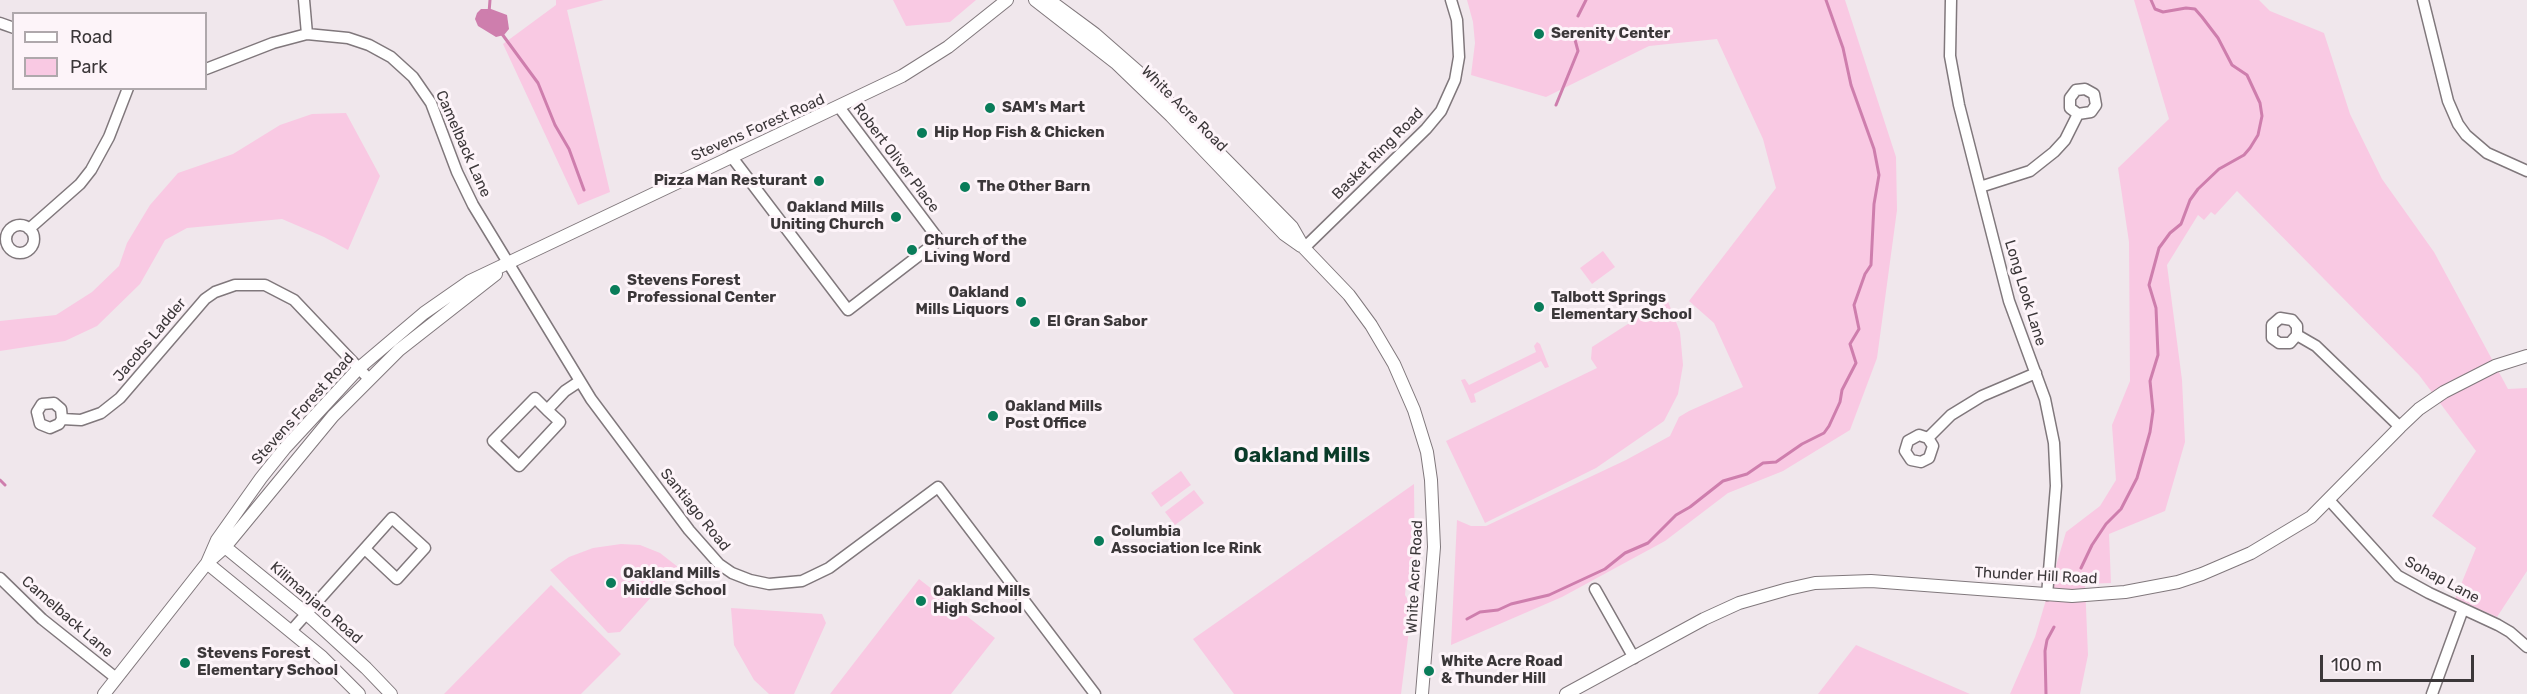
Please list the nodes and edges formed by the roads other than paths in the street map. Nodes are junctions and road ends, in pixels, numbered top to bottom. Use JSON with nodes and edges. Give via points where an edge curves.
{"nodes":[{"id":1,"x":304,"y":0,"type":"edge"},
{"id":2,"x":1007,"y":0,"type":"edge"},
{"id":3,"x":1035,"y":0,"type":"edge"},
{"id":4,"x":1049,"y":0,"type":"edge"},
{"id":5,"x":1451,"y":0,"type":"edge"},
{"id":6,"x":1951,"y":0,"type":"edge"},
{"id":7,"x":2423,"y":0,"type":"edge"},
{"id":8,"x":307,"y":34,"type":"junction"},
{"id":9,"x":207,"y":69,"type":"edge"},
{"id":10,"x":127,"y":90,"type":"edge"},
{"id":11,"x":839,"y":107,"type":"junction"},
{"id":12,"x":2078,"y":114,"type":"dead end"},
{"id":13,"x":731,"y":156,"type":"junction"},
{"id":14,"x":2527,"y":171,"type":"edge"},
{"id":15,"x":1980,"y":187,"type":"junction"},
{"id":16,"x":29,"y":229,"type":"dead end"},
{"id":17,"x":1304,"y":248,"type":"junction"},
{"id":18,"x":509,"y":264,"type":"junction"},
{"id":19,"x":2297,"y":335,"type":"dead end"},
{"id":20,"x":2527,"y":356,"type":"edge"},
{"id":21,"x":359,"y":368,"type":"junction"},
{"id":22,"x":2036,"y":374,"type":"junction"},
{"id":23,"x":369,"y":379,"type":"junction"},
{"id":24,"x":580,"y":381,"type":"junction"},
{"id":25,"x":548,"y":410,"type":"junction"},
{"id":26,"x":62,"y":419,"type":"dead end"},
{"id":27,"x":2400,"y":427,"type":"junction"},
{"id":28,"x":1928,"y":438,"type":"dead end"},
{"id":29,"x":2329,"y":500,"type":"junction"},
{"id":30,"x":221,"y":543,"type":"junction"},
{"id":31,"x":365,"y":549,"type":"junction"},
{"id":32,"x":207,"y":563,"type":"junction"},
{"id":33,"x":0,"y":578,"type":"edge"},
{"id":34,"x":1595,"y":588,"type":"dead end"},
{"id":35,"x":2047,"y":595,"type":"junction"},
{"id":36,"x":2463,"y":609,"type":"junction"},
{"id":37,"x":307,"y":614,"type":"junction"},
{"id":38,"x":291,"y":631,"type":"junction"},
{"id":39,"x":2527,"y":647,"type":"edge"},
{"id":40,"x":1634,"y":658,"type":"junction"},
{"id":41,"x":116,"y":678,"type":"junction"},
{"id":42,"x":104,"y":694,"type":"edge"},
{"id":43,"x":359,"y":694,"type":"edge"},
{"id":44,"x":391,"y":694,"type":"edge"},
{"id":45,"x":1095,"y":694,"type":"edge"},
{"id":46,"x":1422,"y":694,"type":"edge"},
{"id":47,"x":1566,"y":694,"type":"edge"},
{"id":48,"x":2432,"y":694,"type":"edge"}],
"edges":[{"from":1,"to":8,"type":"street"},
{"from":2,"to":11,"type":"street","name":"Stevens Forest Road","via":[[925,62]]},
{"from":3,"to":17,"type":"street","name":"White Acre Road","via":[[1116,63],[1284,234]]},
{"from":4,"to":17,"type":"street","name":"White Acre Road","via":[[1143,76],[1292,227]]},
{"from":5,"to":17,"type":"street","name":"Basket Ring Road","via":[[1459,57],[1455,80],[1441,111]]},
{"from":6,"to":15,"type":"street","name":"Long Look Lane","via":[[1949,32],[1954,81]]},
{"from":7,"to":14,"type":"street","via":[[2448,101],[2458,124],[2487,153]]},
{"from":8,"to":9,"type":"street","name":"Camelback Lane"},
{"from":8,"to":18,"type":"street","name":"Camelback Lane","via":[[330,34],[369,45],[391,57],[412,77],[431,103],[457,172]]},
{"from":10,"to":16,"type":"street","via":[[91,170]]},
{"from":11,"to":13,"type":"street","name":"Stevens Forest Road"},
{"from":11,"to":13,"type":"street","name":"Robert Oliver Place","via":[[939,240],[848,310]]},
{"from":12,"to":15,"type":"street","via":[[2065,140],[2042,163],[2016,177]]},
{"from":13,"to":18,"type":"street","name":"Stevens Forest Road"},
{"from":15,"to":22,"type":"street","name":"Long Look Lane","via":[[2009,301]]},
{"from":17,"to":46,"type":"street","name":"White Acre Road","via":[[1348,295],[1384,345],[1402,381],[1427,452],[1434,547]]},
{"from":18,"to":21,"type":"street","name":"Stevens Forest Road","via":[[470,281],[424,313]]},
{"from":18,"to":23,"type":"street","name":"Stevens Forest Road","via":[[432,322]]},
{"from":18,"to":24,"type":"street","name":"Santiago Road"},
{"from":19,"to":27,"type":"street","via":[[2316,346]]},
{"from":20,"to":27,"type":"street","name":"Thunder Hill Road","via":[[2462,381],[2419,409]]},
{"from":21,"to":23,"type":"street","name":"Jacobs Ladder"},
{"from":21,"to":26,"type":"street","name":"Jacobs Ladder","via":[[289,297],[265,285],[235,285],[215,292],[195,308],[111,406],[81,420]]},
{"from":21,"to":30,"type":"street","name":"Stevens Forest Road","via":[[261,478]]},
{"from":22,"to":28,"type":"street","via":[[1970,403]]},
{"from":22,"to":35,"type":"street","name":"Long Look Lane","via":[[2051,425],[2056,461]]},
{"from":23,"to":30,"type":"street","name":"Stevens Forest Road"},
{"from":24,"to":25,"type":"street"},
{"from":24,"to":45,"type":"street","name":"Santiago Road","via":[[706,552],[726,569],[750,580],[770,584],[815,576],[938,487]]},
{"from":25,"to":25,"type":"street","via":[[560,422],[519,466],[493,441],[535,398]]},
{"from":27,"to":29,"type":"street","name":"Thunder Hill Road"},
{"from":29,"to":35,"type":"street","name":"Thunder Hill Road","via":[[2311,517],[2272,542],[2202,574],[2125,592]]},
{"from":29,"to":36,"type":"street","name":"Sohap Lane","via":[[2398,576]]},
{"from":30,"to":32,"type":"street","name":"Stevens Forest Road"},
{"from":30,"to":37,"type":"street","name":"Kilimanjaro Road"},
{"from":31,"to":31,"type":"street","via":[[392,518],[425,548],[397,579]]},
{"from":31,"to":37,"type":"street"},
{"from":32,"to":38,"type":"street"},
{"from":32,"to":41,"type":"street","name":"Stevens Forest Road"},
{"from":33,"to":41,"type":"street","name":"Camelback Lane","via":[[42,619]]},
{"from":34,"to":40,"type":"street"},
{"from":35,"to":40,"type":"street","name":"Thunder Hill Road","via":[[1881,581],[1815,584],[1739,603]]},
{"from":36,"to":39,"type":"street","name":"Sohap Lane","via":[[2510,632]]},
{"from":36,"to":48,"type":"street"},
{"from":37,"to":38,"type":"street"},
{"from":37,"to":44,"type":"street","name":"Kilimanjaro Road"},
{"from":38,"to":43,"type":"street"},
{"from":40,"to":47,"type":"street","name":"Thunder Hill Road"},
{"from":41,"to":42,"type":"street","name":"Stevens Forest Road"}]}
